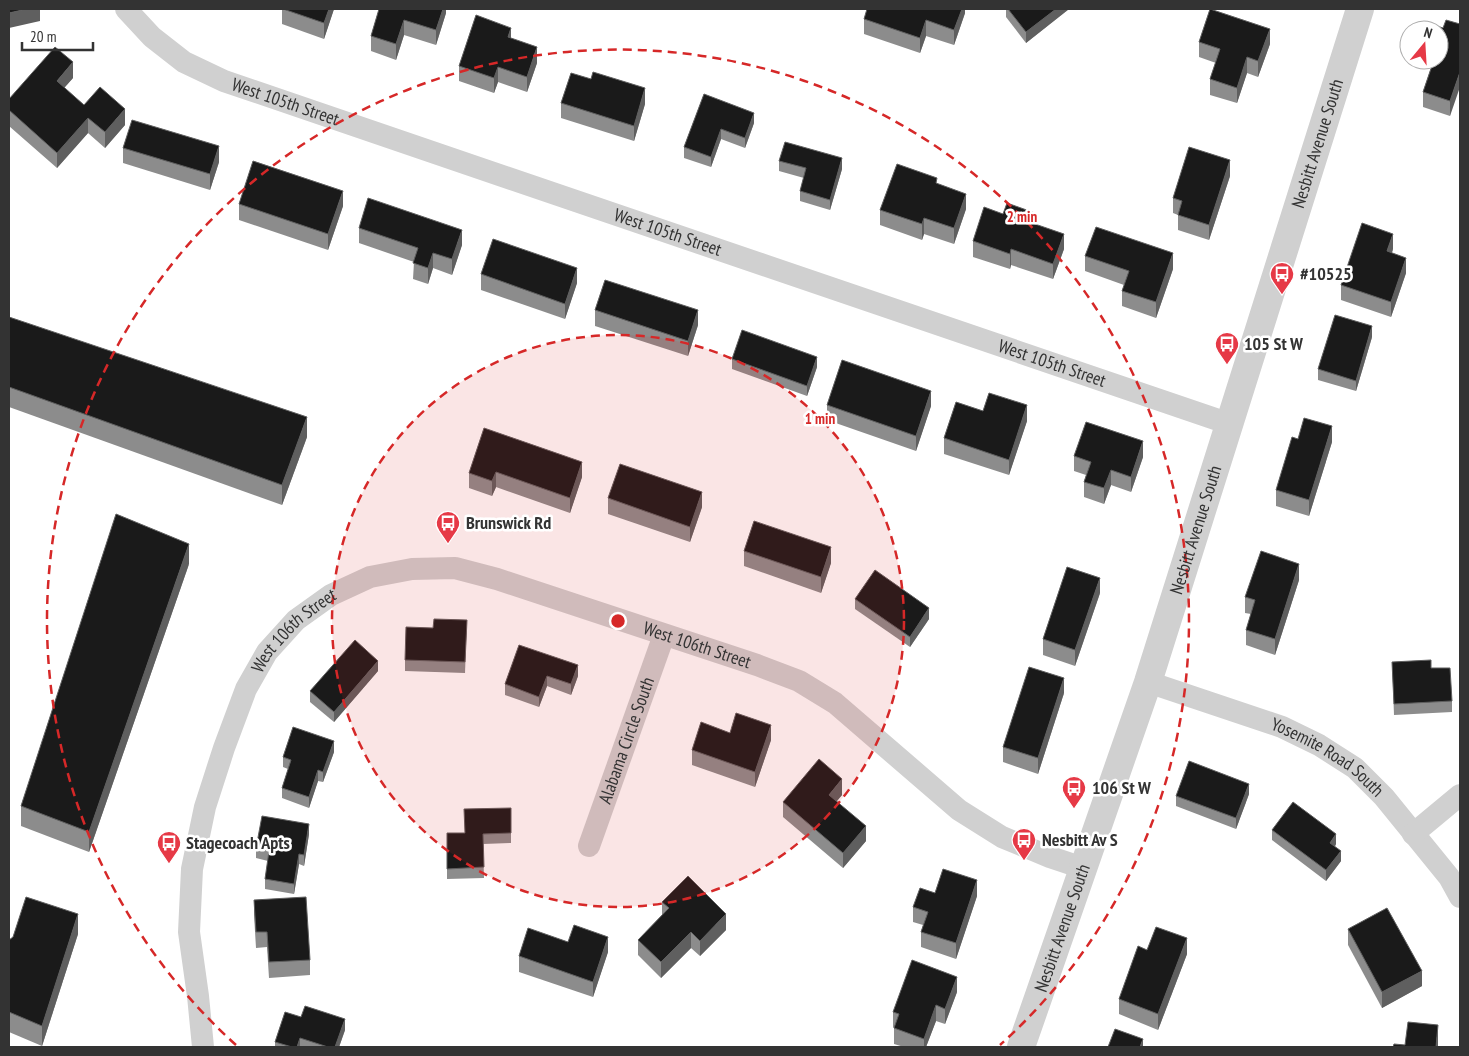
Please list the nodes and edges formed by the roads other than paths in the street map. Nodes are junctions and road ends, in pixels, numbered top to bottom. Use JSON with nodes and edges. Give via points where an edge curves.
{"nodes":[{"id":1,"x":126,"y":9,"type":"edge"},
{"id":2,"x":1360,"y":9,"type":"edge"},
{"id":3,"x":1230,"y":424,"type":"junction"},
{"id":4,"x":664,"y":635,"type":"junction"},
{"id":5,"x":1148,"y":682,"type":"junction"},
{"id":6,"x":1460,"y":795,"type":"edge"},
{"id":7,"x":1413,"y":834,"type":"junction"},
{"id":8,"x":589,"y":846,"type":"dead end"},
{"id":9,"x":1083,"y":868,"type":"junction"},
{"id":10,"x":1460,"y":896,"type":"edge"},
{"id":11,"x":203,"y":1047,"type":"edge"},
{"id":12,"x":1021,"y":1047,"type":"edge"}],
"edges":[{"from":1,"to":3,"type":"street","name":"West 105th Street","via":[[152,37],[184,62],[224,81]]},
{"from":2,"to":3,"type":"street","name":"Nesbitt Avenue South"},
{"from":3,"to":5,"type":"street","name":"Nesbitt Avenue South"},
{"from":4,"to":8,"type":"street","name":"Alabama Circle South"},
{"from":4,"to":9,"type":"street","name":"West 106th Street","via":[[799,682],[835,703],[959,810],[1002,837]]},
{"from":4,"to":11,"type":"street","name":"West 106th Street","via":[[455,568],[412,569],[370,577],[331,595],[296,620],[267,652],[246,690],[205,807],[192,869],[189,932]]},
{"from":5,"to":7,"type":"street","name":"Yosemite Road South","via":[[1282,727],[1319,746],[1355,768],[1384,797]]},
{"from":5,"to":9,"type":"street","name":"Nesbitt Avenue South"},
{"from":6,"to":7,"type":"street"},
{"from":7,"to":10,"type":"street","name":"Yosemite Road South","via":[[1449,877]]},
{"from":9,"to":12,"type":"street","name":"Nesbitt Avenue South"}]}
